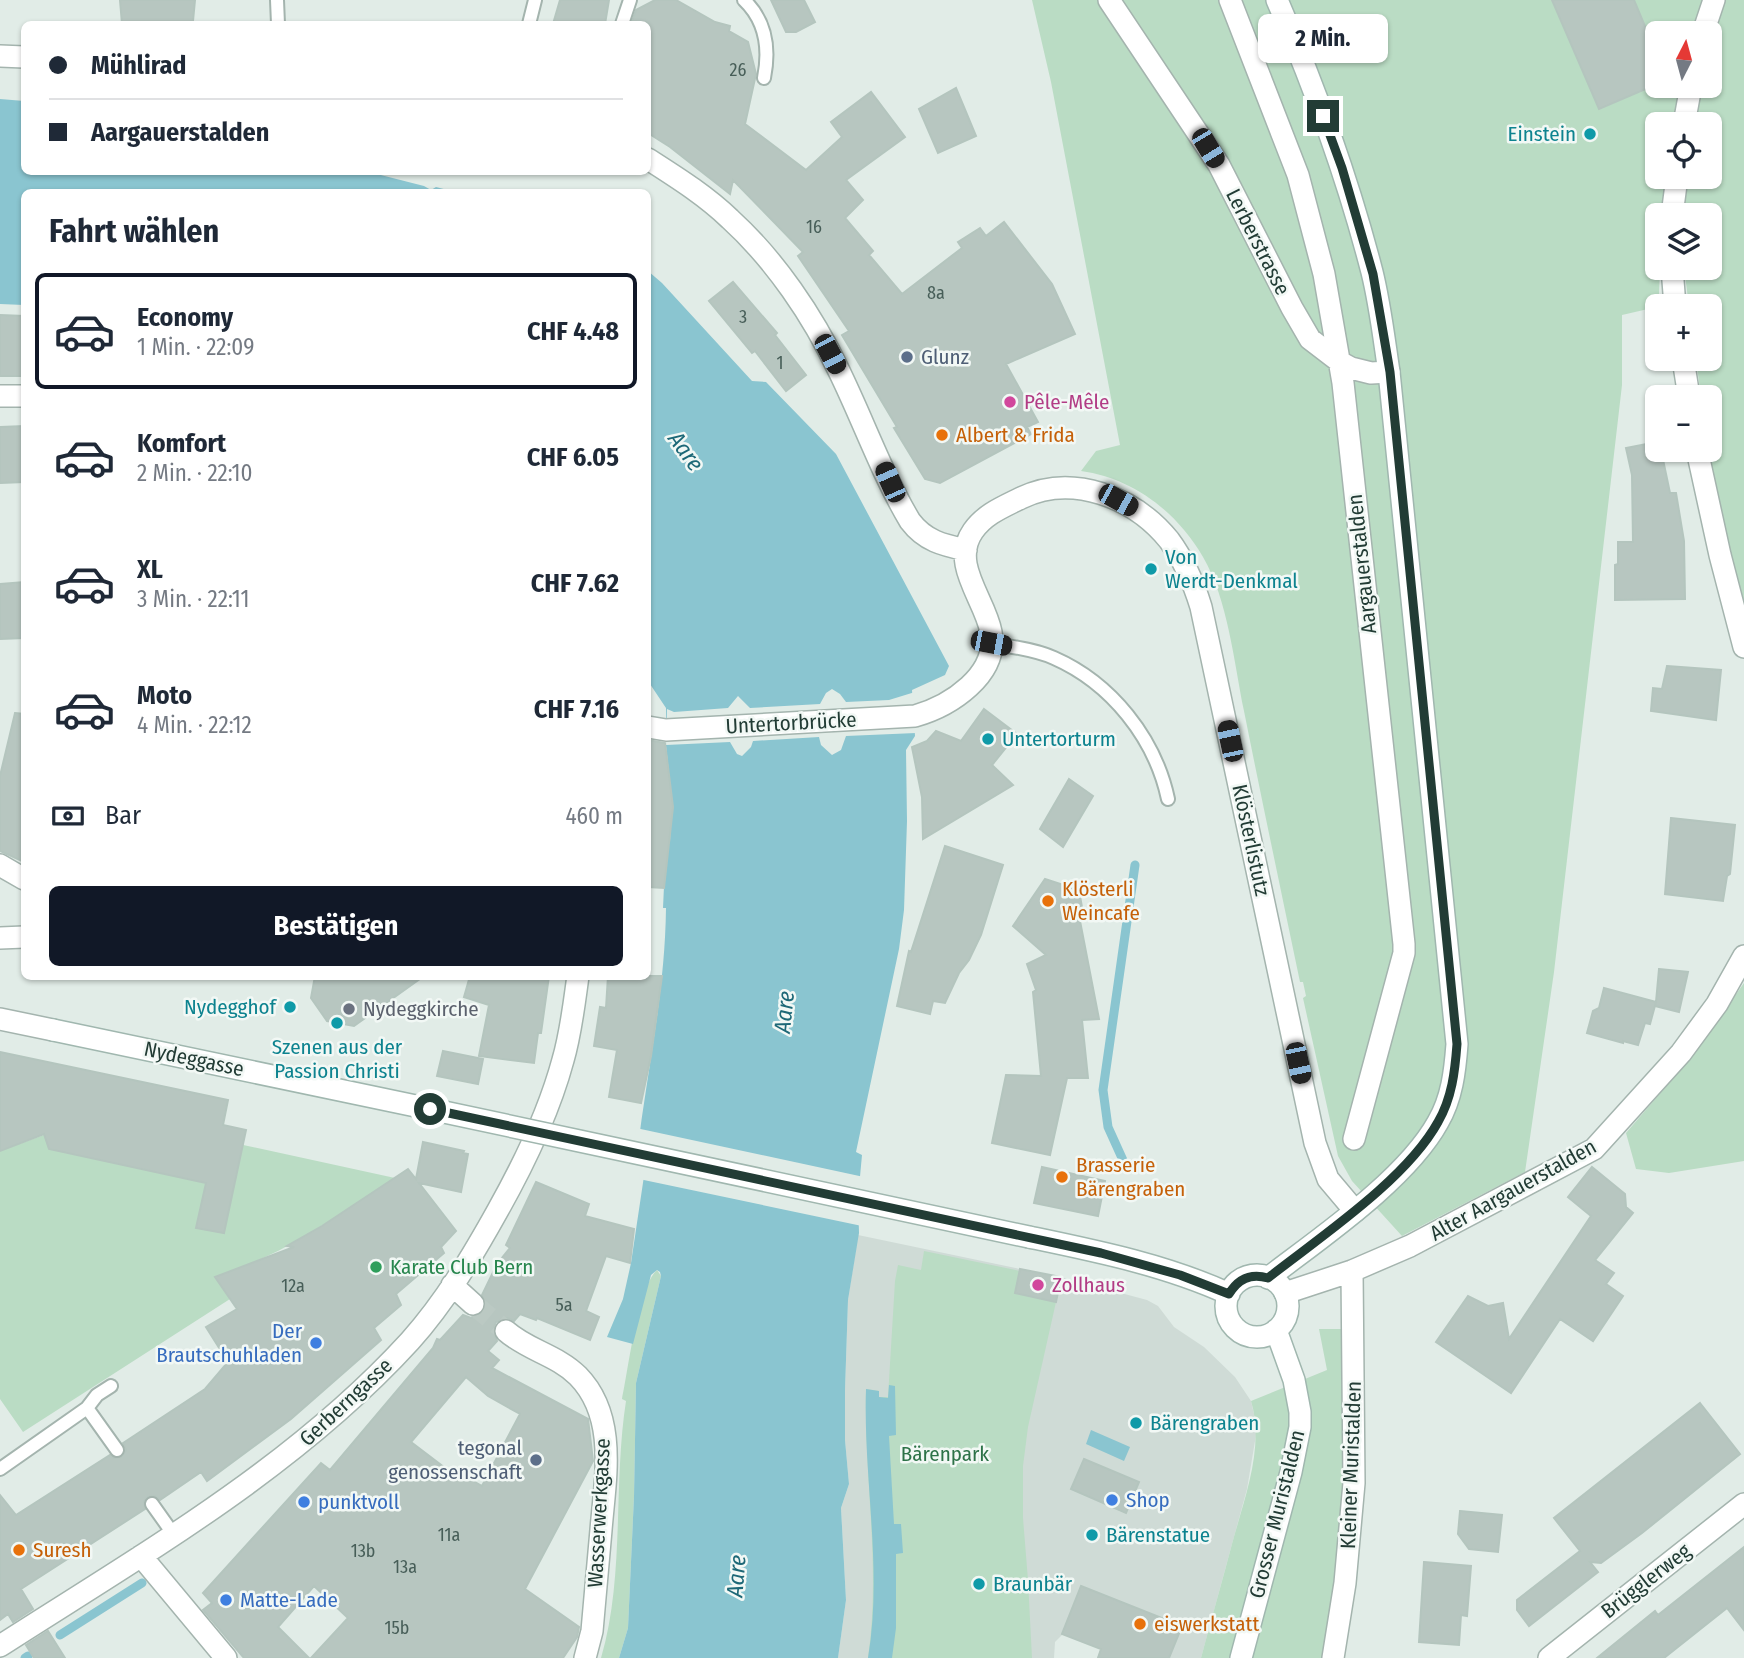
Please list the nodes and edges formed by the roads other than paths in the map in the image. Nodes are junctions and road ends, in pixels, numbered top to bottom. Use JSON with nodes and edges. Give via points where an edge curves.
{"nodes":[{"id":1,"x":277,"y":0,"type":"edge"},
{"id":2,"x":535,"y":0,"type":"edge"},
{"id":3,"x":630,"y":0,"type":"edge"},
{"id":4,"x":744,"y":0,"type":"edge"},
{"id":5,"x":1109,"y":0,"type":"edge"},
{"id":6,"x":1230,"y":0,"type":"edge"},
{"id":7,"x":1277,"y":0,"type":"edge"},
{"id":8,"x":1714,"y":0,"type":"edge"},
{"id":9,"x":278,"y":21,"type":"edge"},
{"id":10,"x":530,"y":21,"type":"edge"},
{"id":11,"x":623,"y":21,"type":"edge"},
{"id":12,"x":1707,"y":21,"type":"edge"},
{"id":13,"x":0,"y":56,"type":"edge"},
{"id":14,"x":21,"y":57,"type":"edge"},
{"id":15,"x":764,"y":78,"type":"dead end"},
{"id":16,"x":651,"y":161,"type":"edge"},
{"id":17,"x":1340,"y":362,"type":"junction"},
{"id":18,"x":1390,"y":372,"type":"junction"},
{"id":19,"x":0,"y":396,"type":"edge"},
{"id":20,"x":21,"y":396,"type":"edge"},
{"id":21,"x":1700,"y":462,"type":"edge"},
{"id":22,"x":965,"y":550,"type":"junction"},
{"id":23,"x":991,"y":643,"type":"junction"},
{"id":24,"x":1744,"y":647,"type":"edge"},
{"id":25,"x":657,"y":729,"type":"edge"},
{"id":26,"x":1168,"y":799,"type":"dead end"},
{"id":27,"x":0,"y":865,"type":"edge"},
{"id":28,"x":21,"y":877,"type":"edge"},
{"id":29,"x":21,"y":937,"type":"edge"},
{"id":30,"x":0,"y":938,"type":"edge"},
{"id":31,"x":1744,"y":956,"type":"edge"},
{"id":32,"x":577,"y":980,"type":"edge"},
{"id":33,"x":0,"y":1018,"type":"edge"},
{"id":34,"x":1354,"y":1139,"type":"dead end"},
{"id":35,"x":1355,"y":1211,"type":"junction"},
{"id":36,"x":1352,"y":1271,"type":"junction"},
{"id":37,"x":1268,"y":1278,"type":"junction"},
{"id":38,"x":452,"y":1285,"type":"junction"},
{"id":39,"x":1285,"y":1293,"type":"junction"},
{"id":40,"x":1229,"y":1294,"type":"junction"},
{"id":41,"x":473,"y":1304,"type":"tunnel mouth"},
{"id":42,"x":1276,"y":1330,"type":"junction"},
{"id":43,"x":506,"y":1331,"type":"tunnel mouth"},
{"id":44,"x":111,"y":1386,"type":"dead end"},
{"id":45,"x":87,"y":1408,"type":"junction"},
{"id":46,"x":117,"y":1450,"type":"dead end"},
{"id":47,"x":0,"y":1469,"type":"edge"},
{"id":48,"x":152,"y":1504,"type":"dead end"},
{"id":49,"x":1744,"y":1504,"type":"edge"},
{"id":50,"x":174,"y":1535,"type":"junction"},
{"id":51,"x":141,"y":1556,"type":"junction"},
{"id":52,"x":0,"y":1646,"type":"edge"},
{"id":53,"x":226,"y":1658,"type":"edge"},
{"id":54,"x":585,"y":1658,"type":"edge"},
{"id":55,"x":1241,"y":1658,"type":"edge"},
{"id":56,"x":1333,"y":1658,"type":"edge"},
{"id":57,"x":1549,"y":1658,"type":"edge"}],
"edges":[{"from":1,"to":9,"type":"lane"},
{"from":2,"to":10,"type":"lane"},
{"from":3,"to":11,"type":"lane"},
{"from":4,"to":15,"type":"lane","via":[[764,29]]},
{"from":5,"to":17,"type":"street","name":"Lerberstrasse","via":[[1219,165],[1310,339]]},
{"from":6,"to":17,"type":"street","name":"Aargauerstalden","via":[[1298,175],[1324,274]]},
{"from":7,"to":18,"type":"street","via":[[1342,168],[1373,274]]},
{"from":8,"to":12,"type":"street"},
{"from":13,"to":14,"type":"street"},
{"from":16,"to":22,"type":"street","via":[[730,218],[782,278],[827,349],[913,525],[937,543]]},
{"from":17,"to":18,"type":"street","name":"Lerberstrasse","via":[[1371,373]]},
{"from":17,"to":34,"type":"street","name":"Aargauerstalden","via":[[1404,944]]},
{"from":18,"to":35,"type":"street","via":[[1457,1044],[1455,1073],[1438,1123],[1406,1164]]},
{"from":19,"to":20,"type":"street"},
{"from":21,"to":24,"type":"street"},
{"from":22,"to":23,"type":"street"},
{"from":22,"to":35,"type":"street","name":"Klösterlistutz","via":[[972,532],[995,511],[1039,490],[1063,487],[1101,494],[1132,508],[1158,529],[1178,555],[1201,607],[1315,1143],[1328,1179]]},
{"from":23,"to":25,"type":"street","name":"Untertorbrücke","via":[[985,666],[972,684],[915,716]]},
{"from":23,"to":26,"type":"lane","via":[[1052,657],[1104,690],[1144,735],[1164,777]]},
{"from":27,"to":28,"type":"street"},
{"from":29,"to":30,"type":"street"},
{"from":31,"to":36,"type":"street","name":"Alter Aargauerstalden","via":[[1717,1004],[1681,1053],[1594,1149],[1454,1224]]},
{"from":32,"to":38,"type":"street","name":"Gerberngasse","via":[[558,1078],[529,1150]]},
{"from":33,"to":40,"type":"street","name":"Nydeggasse","bridge":true,"via":[[1029,1237],[1135,1262]]},
{"from":35,"to":37,"type":"street"},
{"from":36,"to":39,"type":"street","name":"Alter Aargauerstalden"},
{"from":36,"to":56,"type":"street","name":"Kleiner Muristalden","via":[[1354,1483]]},
{"from":37,"to":39,"type":"street"},
{"from":37,"to":40,"type":"street","via":[[1247,1278],[1236,1283]]},
{"from":38,"to":41,"type":"street"},
{"from":38,"to":50,"type":"street","name":"Gerberngasse","via":[[411,1340],[343,1408],[271,1468]]},
{"from":39,"to":42,"type":"street","via":[[1287,1314]]},
{"from":40,"to":42,"type":"street","via":[[1227,1311],[1238,1330],[1260,1337]]},
{"from":42,"to":55,"type":"street","name":"Grosser Muristalden","via":[[1294,1380],[1300,1427]]},
{"from":43,"to":54,"type":"street","name":"Wasserwerkgasse","via":[[573,1371],[593,1395],[601,1417],[606,1464],[592,1631]]},
{"from":44,"to":45,"type":"lane"},
{"from":45,"to":46,"type":"lane"},
{"from":45,"to":47,"type":"lane"},
{"from":48,"to":50,"type":"lane"},
{"from":49,"to":57,"type":"street","name":"Brügglerweg"},
{"from":50,"to":51,"type":"street","name":"Gerberngasse"},
{"from":51,"to":52,"type":"street","name":"Gerberngasse"},
{"from":51,"to":53,"type":"street"}]}
